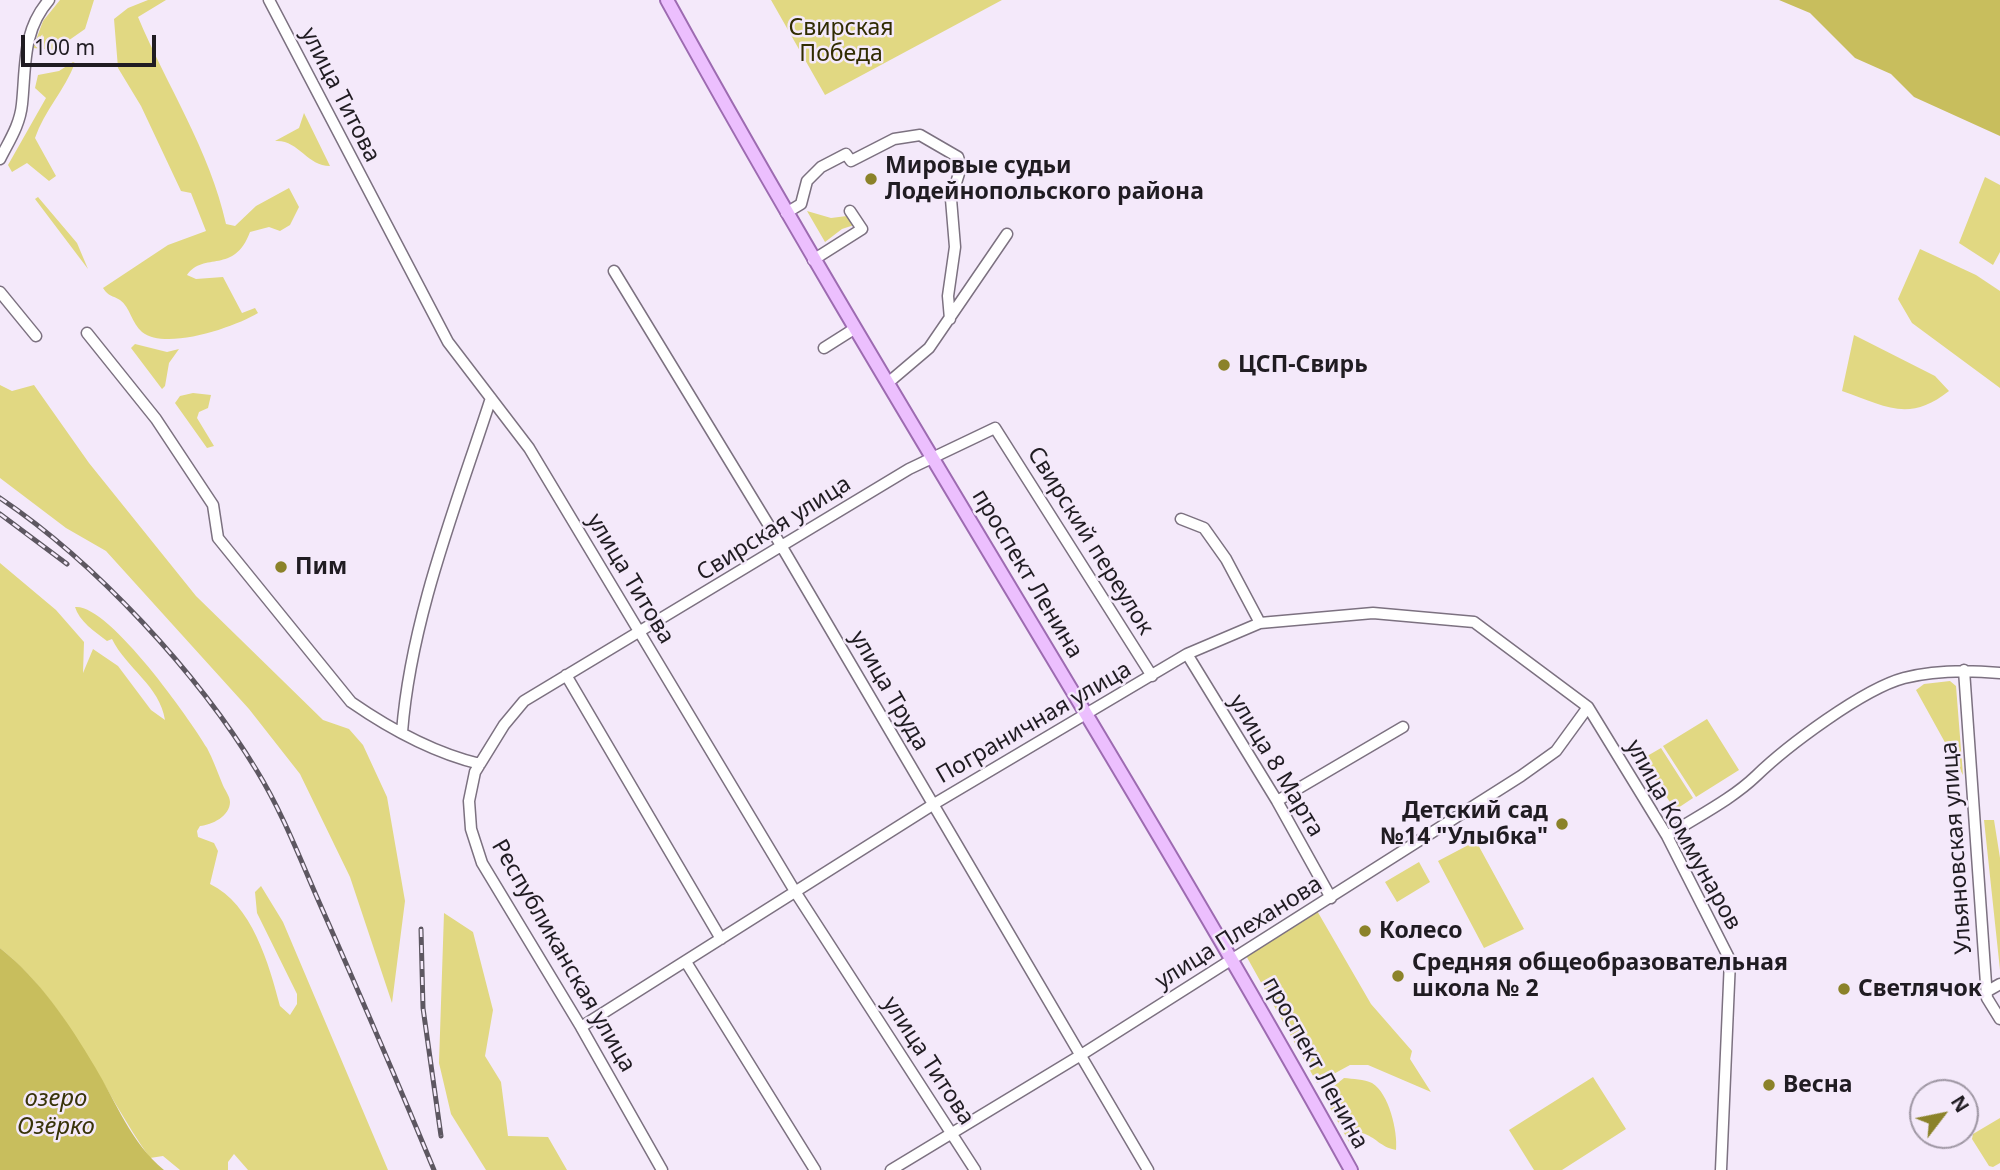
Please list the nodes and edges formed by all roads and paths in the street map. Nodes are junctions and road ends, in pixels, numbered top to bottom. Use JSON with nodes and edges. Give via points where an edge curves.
{"nodes":[{"id":1,"x":49,"y":0,"type":"edge"},
{"id":2,"x":269,"y":0,"type":"edge"},
{"id":3,"x":667,"y":0,"type":"edge"},
{"id":4,"x":0,"y":159,"type":"edge"},
{"id":5,"x":850,"y":211,"type":"dead end"},
{"id":6,"x":786,"y":213,"type":"junction"},
{"id":7,"x":1007,"y":234,"type":"dead end"},
{"id":8,"x":813,"y":260,"type":"junction"},
{"id":9,"x":614,"y":271,"type":"dead end"},
{"id":10,"x":0,"y":292,"type":"edge"},
{"id":11,"x":950,"y":319,"type":"junction"},
{"id":12,"x":854,"y":329,"type":"junction"},
{"id":13,"x":87,"y":332,"type":"dead end"},
{"id":14,"x":36,"y":336,"type":"dead end"},
{"id":15,"x":824,"y":348,"type":"dead end"},
{"id":16,"x":889,"y":382,"type":"junction"},
{"id":17,"x":491,"y":398,"type":"junction"},
{"id":18,"x":995,"y":428,"type":"joint"},
{"id":19,"x":933,"y":457,"type":"junction"},
{"id":20,"x":1181,"y":519,"type":"dead end"},
{"id":21,"x":782,"y":547,"type":"junction"},
{"id":22,"x":1260,"y":623,"type":"junction"},
{"id":23,"x":640,"y":634,"type":"junction"},
{"id":24,"x":1187,"y":654,"type":"junction"},
{"id":25,"x":1964,"y":670,"type":"junction"},
{"id":26,"x":1542,"y":671,"type":"joint"},
{"id":27,"x":571,"y":673,"type":"junction"},
{"id":28,"x":2000,"y":673,"type":"edge"},
{"id":29,"x":1152,"y":676,"type":"junction"},
{"id":30,"x":1588,"y":707,"type":"junction"},
{"id":31,"x":1087,"y":716,"type":"junction"},
{"id":32,"x":1403,"y":727,"type":"dead end"},
{"id":33,"x":402,"y":732,"type":"junction"},
{"id":34,"x":480,"y":764,"type":"junction"},
{"id":35,"x":1277,"y":801,"type":"junction"},
{"id":36,"x":934,"y":804,"type":"junction"},
{"id":37,"x":1667,"y":836,"type":"junction"},
{"id":38,"x":796,"y":893,"type":"junction"},
{"id":39,"x":1331,"y":898,"type":"junction"},
{"id":40,"x":721,"y":939,"type":"junction"},
{"id":41,"x":1232,"y":960,"type":"junction"},
{"id":42,"x":686,"y":962,"type":"junction"},
{"id":43,"x":2000,"y":984,"type":"edge"},
{"id":44,"x":1986,"y":992,"type":"junction"},
{"id":45,"x":2000,"y":1019,"type":"edge"},
{"id":46,"x":581,"y":1027,"type":"junction"},
{"id":47,"x":1081,"y":1055,"type":"junction"},
{"id":48,"x":953,"y":1134,"type":"junction"},
{"id":49,"x":662,"y":1170,"type":"edge"},
{"id":50,"x":815,"y":1170,"type":"edge"},
{"id":51,"x":891,"y":1170,"type":"edge"},
{"id":52,"x":975,"y":1170,"type":"edge"},
{"id":53,"x":1148,"y":1170,"type":"edge"},
{"id":54,"x":1351,"y":1170,"type":"edge"},
{"id":55,"x":1721,"y":1170,"type":"edge"}],
"edges":[{"from":1,"to":4,"type":"street","via":[[27,43],[19,119]]},
{"from":2,"to":17,"type":"street","name":"улица Титова","via":[[448,342]]},
{"from":3,"to":6,"type":"main road","name":"проспект Ленина"},
{"from":5,"to":8,"type":"street","via":[[862,229]]},
{"from":6,"to":8,"type":"main road","name":"проспект Ленина"},
{"from":6,"to":11,"type":"street","via":[[801,204],[807,181],[821,167],[846,154],[851,161],[894,139],[920,135],[944,147],[958,158],[961,167],[951,199],[955,247],[948,296]]},
{"from":7,"to":11,"type":"street"},
{"from":8,"to":12,"type":"main road","name":"проспект Ленина"},
{"from":9,"to":21,"type":"street","name":"улица Труда"},
{"from":10,"to":14,"type":"street"},
{"from":11,"to":16,"type":"street","via":[[929,348]]},
{"from":12,"to":15,"type":"street"},
{"from":12,"to":16,"type":"main road","name":"проспект Ленина"},
{"from":13,"to":33,"type":"street","via":[[156,419],[213,505],[218,538],[351,702]]},
{"from":16,"to":19,"type":"main road","name":"проспект Ленина"},
{"from":17,"to":23,"type":"street","name":"улица Титова","via":[[529,448]]},
{"from":17,"to":33,"type":"street","via":[[425,606],[405,691]]},
{"from":18,"to":19,"type":"street","name":"Свирская улица"},
{"from":18,"to":29,"type":"street","name":"Свирский переулок"},
{"from":19,"to":21,"type":"street","name":"Свирская улица"},
{"from":19,"to":31,"type":"main road","name":"проспект Ленина"},
{"from":20,"to":22,"type":"street","via":[[1204,528]]},
{"from":21,"to":23,"type":"street","name":"Свирская улица"},
{"from":21,"to":36,"type":"street","name":"улица Труда"},
{"from":22,"to":24,"type":"street","name":"Пограничная улица"},
{"from":22,"to":26,"type":"street","name":"Пограничная улица","via":[[1373,613],[1474,622]]},
{"from":23,"to":27,"type":"street","name":"Свирская улица"},
{"from":23,"to":38,"type":"street","name":"улица Титова"},
{"from":24,"to":29,"type":"street","name":"Пограничная улица"},
{"from":24,"to":35,"type":"street","name":"улица 8 Марта"},
{"from":25,"to":28,"type":"street"},
{"from":25,"to":37,"type":"street","via":[[1903,678],[1872,692]]},
{"from":25,"to":44,"type":"street","name":"Ульяновская улица"},
{"from":26,"to":30,"type":"street","name":"улица Коммунаров"},
{"from":27,"to":34,"type":"street","name":"Республиканская улица","via":[[524,701]]},
{"from":27,"to":40,"type":"street"},
{"from":29,"to":31,"type":"street","name":"Пограничная улица"},
{"from":30,"to":37,"type":"street","name":"улица Коммунаров"},
{"from":30,"to":39,"type":"street","name":"улица Плеханова","via":[[1556,751]]},
{"from":31,"to":36,"type":"street","name":"Пограничная улица"},
{"from":31,"to":41,"type":"main road","name":"проспект Ленина"},
{"from":32,"to":35,"type":"street"},
{"from":33,"to":34,"type":"street","via":[[454,758]]},
{"from":34,"to":46,"type":"street","name":"Республиканская улица","via":[[469,801],[471,830],[482,863]]},
{"from":35,"to":39,"type":"street","name":"улица 8 Марта"},
{"from":36,"to":38,"type":"street","name":"Пограничная улица"},
{"from":36,"to":47,"type":"street","name":"улица Труда"},
{"from":37,"to":55,"type":"street","name":"улица Коммунаров","via":[[1730,960]]},
{"from":38,"to":40,"type":"street","name":"Пограничная улица"},
{"from":38,"to":48,"type":"street","name":"улица Титова"},
{"from":39,"to":41,"type":"street","name":"улица Плеханова"},
{"from":40,"to":42,"type":"street","name":"Пограничная улица"},
{"from":41,"to":47,"type":"street","name":"улица Плеханова"},
{"from":41,"to":54,"type":"main road","name":"проспект Ленина"},
{"from":42,"to":46,"type":"street","name":"Пограничная улица"},
{"from":42,"to":50,"type":"street"},
{"from":43,"to":44,"type":"street"},
{"from":44,"to":45,"type":"street","name":"Ульяновская улица"},
{"from":46,"to":49,"type":"street","name":"Республиканская улица"},
{"from":47,"to":48,"type":"street","name":"улица Плеханова"},
{"from":47,"to":53,"type":"street","name":"улица Труда"},
{"from":48,"to":51,"type":"street","name":"улица Плеханова"},
{"from":48,"to":52,"type":"street","name":"улица Титова"}]}
